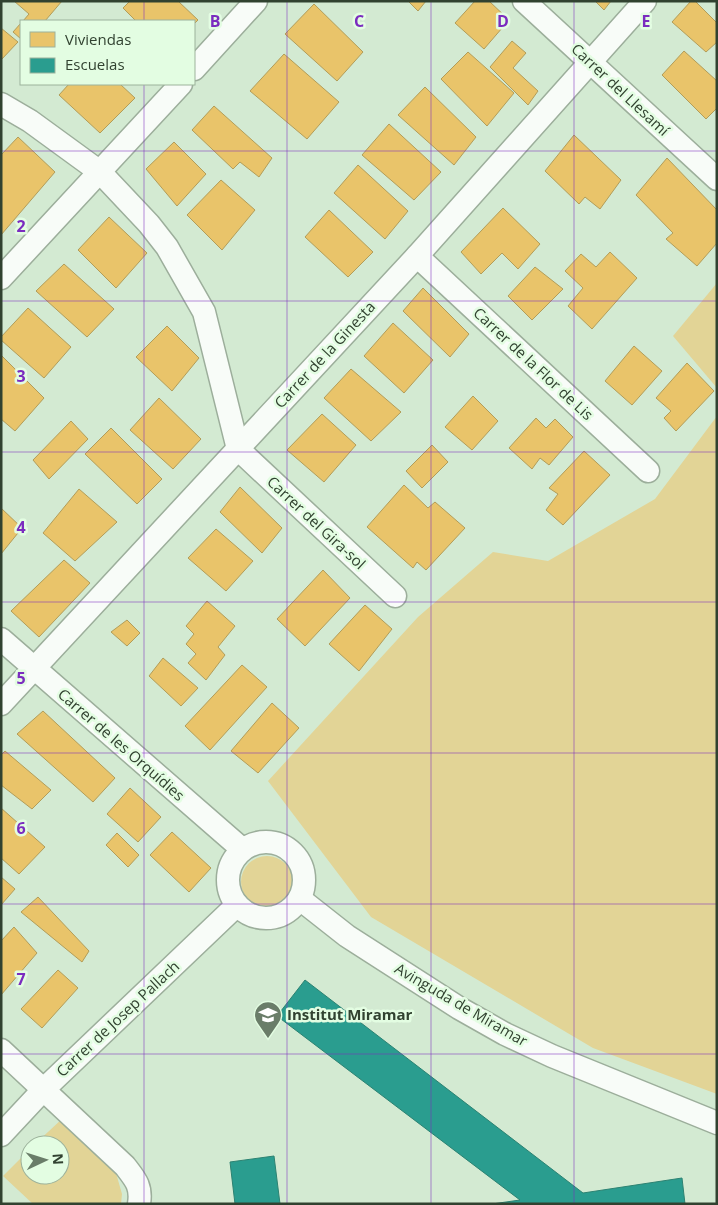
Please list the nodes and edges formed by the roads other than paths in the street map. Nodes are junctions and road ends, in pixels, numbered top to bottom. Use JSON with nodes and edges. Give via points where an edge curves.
{"nodes":[{"id":1,"x":256,"y":1,"type":"edge"},
{"id":2,"x":524,"y":1,"type":"edge"},
{"id":3,"x":645,"y":1,"type":"edge"},
{"id":4,"x":590,"y":62,"type":"junction"},
{"id":5,"x":195,"y":68,"type":"edge"},
{"id":6,"x":179,"y":85,"type":"edge"},
{"id":7,"x":1,"y":104,"type":"edge"},
{"id":8,"x":100,"y":172,"type":"junction"},
{"id":9,"x":717,"y":180,"type":"edge"},
{"id":10,"x":417,"y":256,"type":"junction"},
{"id":11,"x":1,"y":278,"type":"edge"},
{"id":12,"x":238,"y":449,"type":"junction"},
{"id":13,"x":648,"y":472,"type":"dead end"},
{"id":14,"x":394,"y":596,"type":"dead end"},
{"id":15,"x":1,"y":639,"type":"edge"},
{"id":16,"x":34,"y":669,"type":"junction"},
{"id":17,"x":1,"y":704,"type":"edge"},
{"id":18,"x":242,"y":849,"type":"junction"},
{"id":19,"x":300,"y":899,"type":"junction"},
{"id":20,"x":238,"y":906,"type":"junction"},
{"id":21,"x":1,"y":1050,"type":"edge"},
{"id":22,"x":43,"y":1090,"type":"junction"},
{"id":23,"x":717,"y":1123,"type":"edge"},
{"id":24,"x":1,"y":1135,"type":"edge"},
{"id":25,"x":139,"y":1204,"type":"edge"}],
"edges":[{"from":1,"to":5,"type":"street"},
{"from":2,"to":4,"type":"street","name":"Carrer del Llesamí"},
{"from":3,"to":4,"type":"street","name":"Carrer de la Ginesta"},
{"from":4,"to":9,"type":"street","name":"Carrer del Llesamí"},
{"from":4,"to":10,"type":"street","name":"Carrer de la Ginesta"},
{"from":6,"to":8,"type":"street"},
{"from":7,"to":8,"type":"street"},
{"from":8,"to":11,"type":"street"},
{"from":8,"to":12,"type":"street","via":[[167,247],[204,312]]},
{"from":10,"to":12,"type":"street","name":"Carrer de la Ginesta"},
{"from":10,"to":13,"type":"street","name":"Carrer de la Flor de Lis"},
{"from":12,"to":14,"type":"street","name":"Carrer del Gira-sol"},
{"from":12,"to":16,"type":"street","name":"Carrer de la Ginesta"},
{"from":15,"to":16,"type":"street","name":"Carrer de les Orquídies"},
{"from":16,"to":17,"type":"street","name":"Carrer de la Ginesta"},
{"from":16,"to":18,"type":"street","name":"Carrer de les Orquídies"},
{"from":18,"to":19,"type":"street","via":[[267,841],[292,850],[304,873]]},
{"from":18,"to":20,"type":"street","via":[[229,870],[228,883]]},
{"from":19,"to":20,"type":"street","via":[[287,912],[270,918],[252,916]]},
{"from":19,"to":23,"type":"street","name":"Avinguda de Miramar","via":[[348,936],[505,1034]]},
{"from":20,"to":22,"type":"street","name":"Carrer de Josep Pallach"},
{"from":21,"to":22,"type":"street"},
{"from":22,"to":24,"type":"street","name":"Carrer de Josep Pallach"},
{"from":22,"to":25,"type":"street","via":[[125,1166],[138,1183]]}]}
